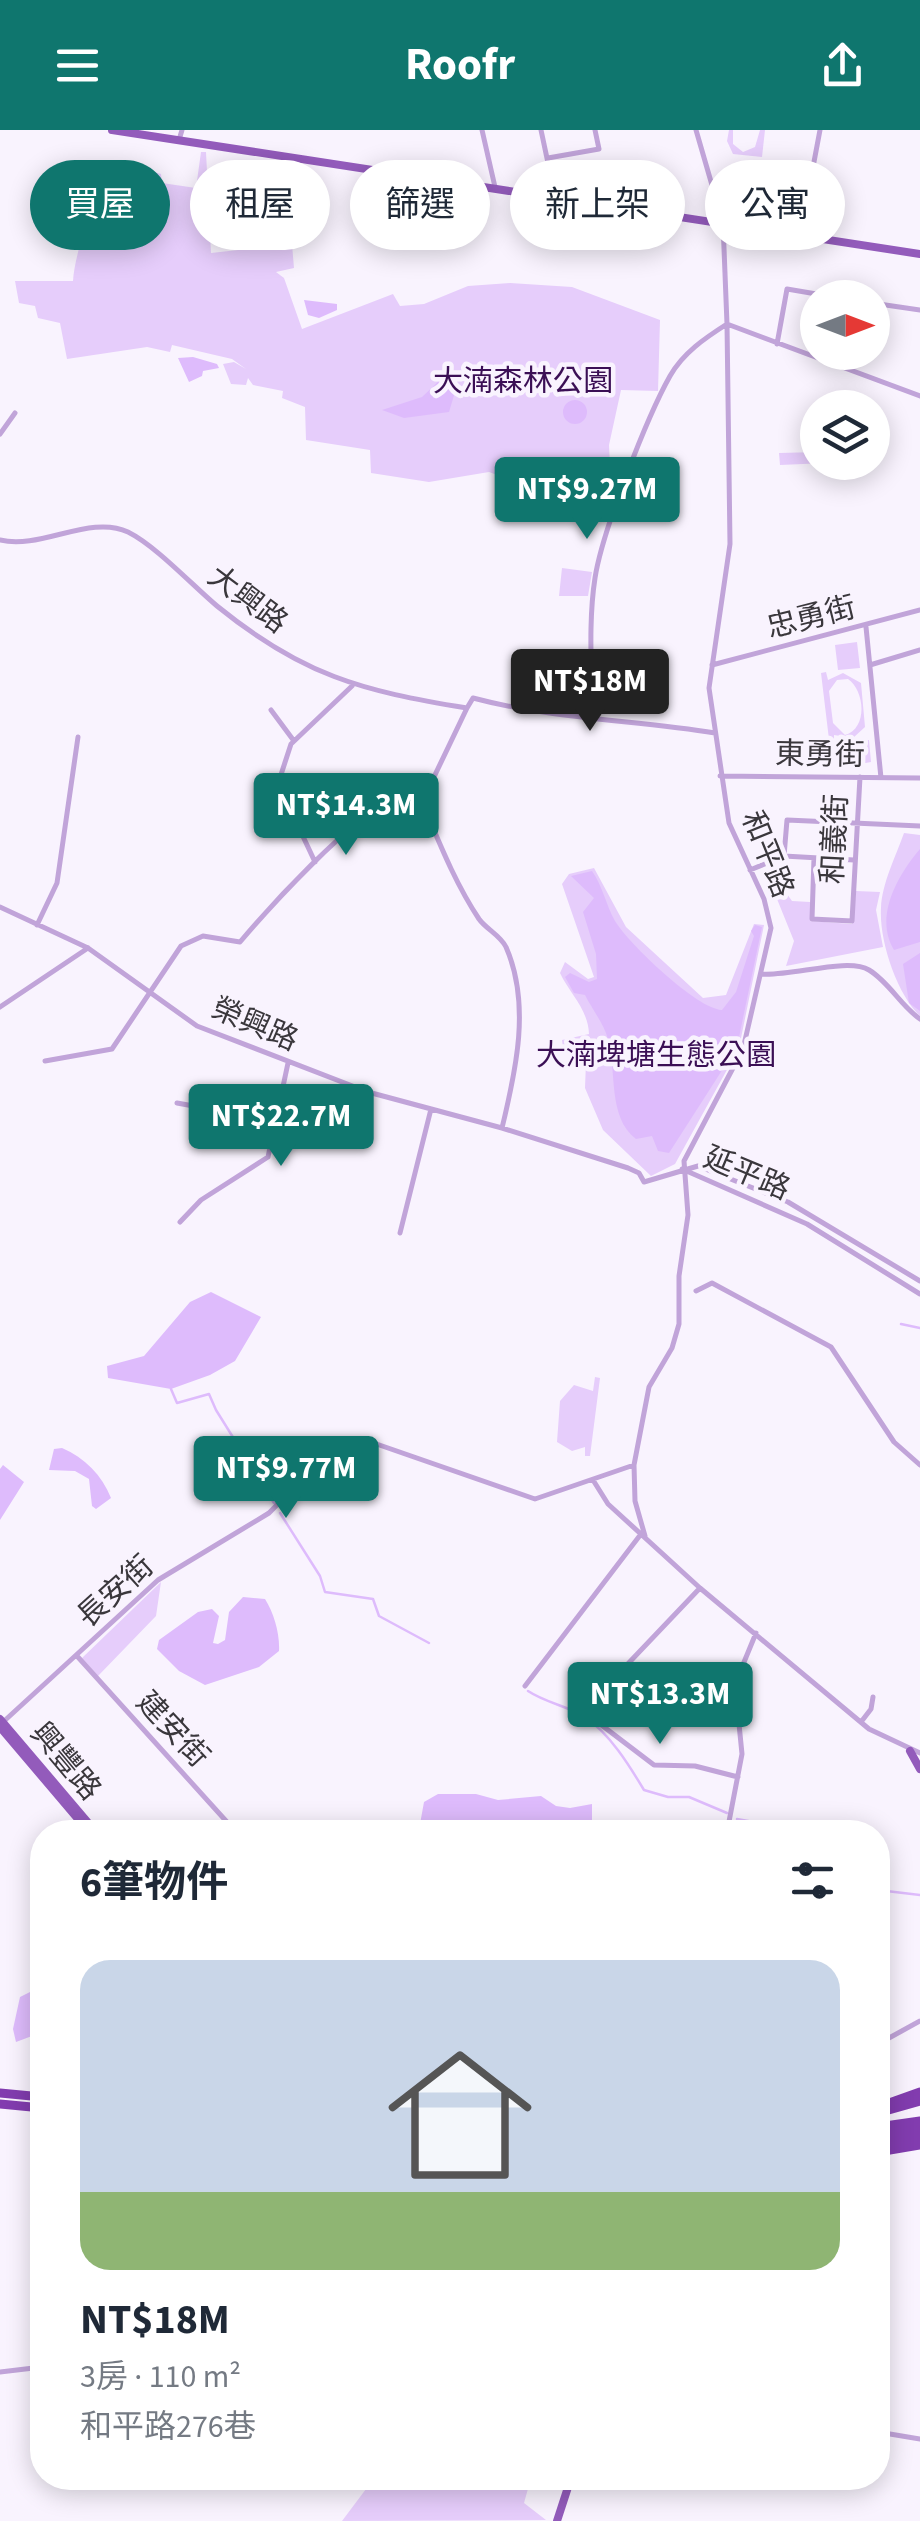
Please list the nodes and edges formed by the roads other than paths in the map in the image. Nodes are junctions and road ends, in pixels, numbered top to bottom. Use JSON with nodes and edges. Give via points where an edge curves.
{"nodes":[{"id":1,"x":112,"y":130,"type":"edge"},
{"id":2,"x":182,"y":130,"type":"edge"},
{"id":3,"x":482,"y":130,"type":"edge"},
{"id":4,"x":542,"y":130,"type":"edge"},
{"id":5,"x":594,"y":130,"type":"edge"},
{"id":6,"x":696,"y":130,"type":"edge"},
{"id":7,"x":820,"y":130,"type":"edge"},
{"id":8,"x":179,"y":140,"type":"junction"},
{"id":9,"x":548,"y":158,"type":"joint"},
{"id":10,"x":814,"y":160,"type":"edge"},
{"id":11,"x":705,"y":161,"type":"edge"},
{"id":12,"x":495,"y":187,"type":"junction"},
{"id":13,"x":510,"y":189,"type":"edge"},
{"id":14,"x":845,"y":243,"type":"edge"},
{"id":15,"x":724,"y":250,"type":"edge"},
{"id":16,"x":920,"y":254,"type":"edge"},
{"id":17,"x":800,"y":291,"type":"edge"},
{"id":18,"x":890,"y":306,"type":"edge"},
{"id":19,"x":920,"y":310,"type":"edge"},
{"id":20,"x":726,"y":324,"type":"junction"},
{"id":21,"x":777,"y":344,"type":"junction"},
{"id":22,"x":920,"y":396,"type":"edge"},
{"id":23,"x":15,"y":414,"type":"dead end"},
{"id":24,"x":0,"y":434,"type":"edge"},
{"id":25,"x":0,"y":540,"type":"edge"},
{"id":26,"x":920,"y":610,"type":"edge"},
{"id":27,"x":866,"y":627,"type":"junction"},
{"id":28,"x":920,"y":650,"type":"edge"},
{"id":29,"x":712,"y":665,"type":"junction"},
{"id":30,"x":870,"y":665,"type":"junction"},
{"id":31,"x":352,"y":686,"type":"junction"},
{"id":32,"x":467,"y":708,"type":"junction"},
{"id":33,"x":272,"y":710,"type":"dead end"},
{"id":34,"x":592,"y":716,"type":"junction"},
{"id":35,"x":715,"y":734,"type":"junction"},
{"id":36,"x":78,"y":737,"type":"dead end"},
{"id":37,"x":294,"y":741,"type":"junction"},
{"id":38,"x":720,"y":776,"type":"junction"},
{"id":39,"x":316,"y":778,"type":"dead end"},
{"id":40,"x":860,"y":778,"type":"junction"},
{"id":41,"x":881,"y":778,"type":"junction"},
{"id":42,"x":920,"y":778,"type":"edge"},
{"id":43,"x":321,"y":790,"type":"dead end"},
{"id":44,"x":276,"y":794,"type":"junction"},
{"id":45,"x":325,"y":800,"type":"dead end"},
{"id":46,"x":422,"y":802,"type":"junction"},
{"id":47,"x":286,"y":806,"type":"junction"},
{"id":48,"x":293,"y":815,"type":"junction"},
{"id":49,"x":856,"y":824,"type":"junction"},
{"id":50,"x":920,"y":826,"type":"edge"},
{"id":51,"x":784,"y":856,"type":"junction"},
{"id":52,"x":814,"y":858,"type":"junction"},
{"id":53,"x":854,"y":860,"type":"junction"},
{"id":54,"x":315,"y":863,"type":"junction"},
{"id":55,"x":750,"y":870,"type":"junction"},
{"id":56,"x":0,"y":907,"type":"edge"},
{"id":57,"x":36,"y":926,"type":"junction"},
{"id":58,"x":88,"y":948,"type":"junction"},
{"id":59,"x":761,"y":974,"type":"junction"},
{"id":60,"x":150,"y":992,"type":"junction"},
{"id":61,"x":0,"y":1007,"type":"edge"},
{"id":62,"x":920,"y":1019,"type":"edge"},
{"id":63,"x":45,"y":1062,"type":"dead end"},
{"id":64,"x":288,"y":1062,"type":"junction"},
{"id":65,"x":177,"y":1103,"type":"dead end"},
{"id":66,"x":431,"y":1109,"type":"junction"},
{"id":67,"x":276,"y":1121,"type":"junction"},
{"id":68,"x":502,"y":1128,"type":"junction"},
{"id":69,"x":682,"y":1169,"type":"junction"},
{"id":70,"x":180,"y":1222,"type":"dead end"},
{"id":71,"x":400,"y":1233,"type":"dead end"},
{"id":72,"x":920,"y":1280,"type":"edge"},
{"id":73,"x":696,"y":1291,"type":"dead end"},
{"id":74,"x":920,"y":1294,"type":"edge"},
{"id":75,"x":634,"y":1465,"type":"junction"},
{"id":76,"x":920,"y":1465,"type":"edge"},
{"id":77,"x":593,"y":1480,"type":"junction"},
{"id":78,"x":644,"y":1534,"type":"junction"},
{"id":79,"x":700,"y":1588,"type":"junction"},
{"id":80,"x":756,"y":1633,"type":"junction"},
{"id":81,"x":77,"y":1656,"type":"junction"},
{"id":82,"x":524,"y":1686,"type":"dead end"},
{"id":83,"x":872,"y":1698,"type":"dead end"},
{"id":84,"x":860,"y":1722,"type":"junction"},
{"id":85,"x":1,"y":1723,"type":"edge"},
{"id":86,"x":915,"y":1752,"type":"edge"},
{"id":87,"x":920,"y":1769,"type":"edge"},
{"id":88,"x":738,"y":1777,"type":"junction"},
{"id":89,"x":78,"y":1820,"type":"edge"},
{"id":90,"x":86,"y":1820,"type":"edge"},
{"id":91,"x":225,"y":1820,"type":"edge"},
{"id":92,"x":729,"y":1820,"type":"edge"},
{"id":93,"x":920,"y":2021,"type":"edge"},
{"id":94,"x":890,"y":2037,"type":"edge"},
{"id":95,"x":0,"y":2093,"type":"edge"},
{"id":96,"x":30,"y":2096,"type":"edge"},
{"id":97,"x":920,"y":2098,"type":"edge"},
{"id":98,"x":0,"y":2104,"type":"edge"},
{"id":99,"x":30,"y":2107,"type":"edge"},
{"id":100,"x":890,"y":2107,"type":"edge"},
{"id":101,"x":920,"y":2121,"type":"edge"},
{"id":102,"x":890,"y":2125,"type":"edge"},
{"id":103,"x":890,"y":2136,"type":"edge"},
{"id":104,"x":920,"y":2137,"type":"edge"},
{"id":105,"x":890,"y":2146,"type":"edge"},
{"id":106,"x":30,"y":2368,"type":"edge"},
{"id":107,"x":0,"y":2372,"type":"edge"},
{"id":108,"x":890,"y":2434,"type":"edge"},
{"id":109,"x":920,"y":2439,"type":"edge"},
{"id":110,"x":565,"y":2490,"type":"edge"},
{"id":111,"x":555,"y":2521,"type":"edge"}],
"edges":[{"from":1,"to":8,"type":"main road"},
{"from":2,"to":8,"type":"street"},
{"from":3,"to":12,"type":"street"},
{"from":4,"to":9,"type":"street"},
{"from":5,"to":9,"type":"street","via":[[599,149]]},
{"from":6,"to":11,"type":"street","name":"和平路"},
{"from":7,"to":10,"type":"street"},
{"from":8,"to":12,"type":"main road"},
{"from":12,"to":13,"type":"main road"},
{"from":14,"to":16,"type":"main road"},
{"from":15,"to":20,"type":"street","name":"和平路"},
{"from":17,"to":21,"type":"street","via":[[786,289]]},
{"from":18,"to":19,"type":"street"},
{"from":20,"to":21,"type":"street"},
{"from":20,"to":29,"type":"street","name":"和平路","via":[[730,544]]},
{"from":20,"to":34,"type":"street","via":[[690,350],[666,384],[598,564]]},
{"from":21,"to":22,"type":"street"},
{"from":23,"to":24,"type":"street"},
{"from":25,"to":31,"type":"street","name":"大興路","via":[[19,543],[103,529],[129,533],[249,632],[315,673]]},
{"from":26,"to":27,"type":"street","name":"忠勇街"},
{"from":27,"to":29,"type":"street","name":"忠勇街"},
{"from":27,"to":30,"type":"street"},
{"from":28,"to":30,"type":"street"},
{"from":29,"to":35,"type":"street","name":"和平路"},
{"from":30,"to":41,"type":"street"},
{"from":31,"to":32,"type":"street","name":"大興路"},
{"from":31,"to":37,"type":"street"},
{"from":32,"to":34,"type":"street","via":[[473,698],[536,714]]},
{"from":32,"to":46,"type":"street"},
{"from":33,"to":37,"type":"street"},
{"from":34,"to":35,"type":"street"},
{"from":35,"to":38,"type":"street","name":"和平路"},
{"from":36,"to":57,"type":"street","via":[[57,883]]},
{"from":37,"to":44,"type":"street"},
{"from":38,"to":40,"type":"street","name":"東勇街"},
{"from":38,"to":55,"type":"street","name":"和平路","via":[[729,823]]},
{"from":39,"to":44,"type":"street"},
{"from":40,"to":41,"type":"street","name":"東勇街"},
{"from":40,"to":49,"type":"street","name":"和義街"},
{"from":41,"to":42,"type":"street","name":"東勇街"},
{"from":43,"to":47,"type":"street"},
{"from":44,"to":47,"type":"street"},
{"from":45,"to":48,"type":"street"},
{"from":46,"to":54,"type":"street","via":[[391,802]]},
{"from":46,"to":68,"type":"street","via":[[452,873],[480,920],[506,947],[519,1060]]},
{"from":47,"to":48,"type":"street"},
{"from":48,"to":54,"type":"street"},
{"from":49,"to":50,"type":"street"},
{"from":49,"to":51,"type":"street","via":[[787,820]]},
{"from":49,"to":53,"type":"street","name":"和義街"},
{"from":51,"to":52,"type":"street"},
{"from":51,"to":55,"type":"street"},
{"from":52,"to":53,"type":"street"},
{"from":52,"to":53,"type":"street","name":"和義街","via":[[812,919],[852,921]]},
{"from":54,"to":60,"type":"street","via":[[240,942],[203,936],[181,946]]},
{"from":55,"to":59,"type":"street","name":"和平路","via":[[772,928]]},
{"from":56,"to":57,"type":"street","name":"榮興路"},
{"from":57,"to":58,"type":"street","name":"榮興路"},
{"from":58,"to":60,"type":"street","name":"榮興路"},
{"from":58,"to":61,"type":"street"},
{"from":59,"to":62,"type":"street","via":[[857,965]]},
{"from":59,"to":69,"type":"street","name":"和平路","via":[[743,1050]]},
{"from":60,"to":63,"type":"street","via":[[112,1049]]},
{"from":60,"to":64,"type":"street","name":"榮興路","via":[[197,1026]]},
{"from":64,"to":66,"type":"street","name":"榮興路"},
{"from":64,"to":67,"type":"street"},
{"from":65,"to":67,"type":"street"},
{"from":66,"to":68,"type":"street","name":"榮興路"},
{"from":66,"to":71,"type":"street"},
{"from":67,"to":70,"type":"street","via":[[268,1157]]},
{"from":68,"to":69,"type":"street","name":"榮興路","via":[[628,1168],[644,1182]]},
{"from":69,"to":72,"type":"street","name":"延平路","via":[[698,1166],[774,1195]]},
{"from":69,"to":74,"type":"street","name":"延平路","via":[[807,1224]]},
{"from":69,"to":75,"type":"street","via":[[688,1215],[679,1324],[650,1387]]},
{"from":73,"to":76,"type":"street","via":[[712,1284],[831,1347],[894,1442]]},
{"from":75,"to":77,"type":"street","name":"長安街"},
{"from":75,"to":78,"type":"street"},
{"from":77,"to":78,"type":"street","via":[[608,1504]]},
{"from":77,"to":81,"type":"street","name":"長安街","via":[[535,1499],[365,1440],[344,1443],[310,1467],[269,1513],[158,1580]]},
{"from":78,"to":79,"type":"street"},
{"from":78,"to":82,"type":"street"},
{"from":79,"to":80,"type":"street"},
{"from":79,"to":88,"type":"street","via":[[583,1711],[654,1765]]},
{"from":80,"to":84,"type":"street"},
{"from":80,"to":88,"type":"street","via":[[735,1684],[742,1742]]},
{"from":81,"to":85,"type":"street","name":"長安街"},
{"from":81,"to":91,"type":"street","name":"建安街"},
{"from":83,"to":84,"type":"street"},
{"from":84,"to":86,"type":"street"},
{"from":85,"to":89,"type":"main road","name":"興豐路"},
{"from":85,"to":90,"type":"main road","name":"興豐路"},
{"from":86,"to":87,"type":"main road"},
{"from":88,"to":92,"type":"street"},
{"from":93,"to":94,"type":"street"},
{"from":95,"to":96,"type":"highway"},
{"from":97,"to":100,"type":"highway"},
{"from":98,"to":99,"type":"highway"},
{"from":101,"to":102,"type":"highway"},
{"from":103,"to":104,"type":"highway"},
{"from":104,"to":105,"type":"highway"},
{"from":106,"to":107,"type":"street"},
{"from":108,"to":109,"type":"street"},
{"from":110,"to":111,"type":"main road"}]}
